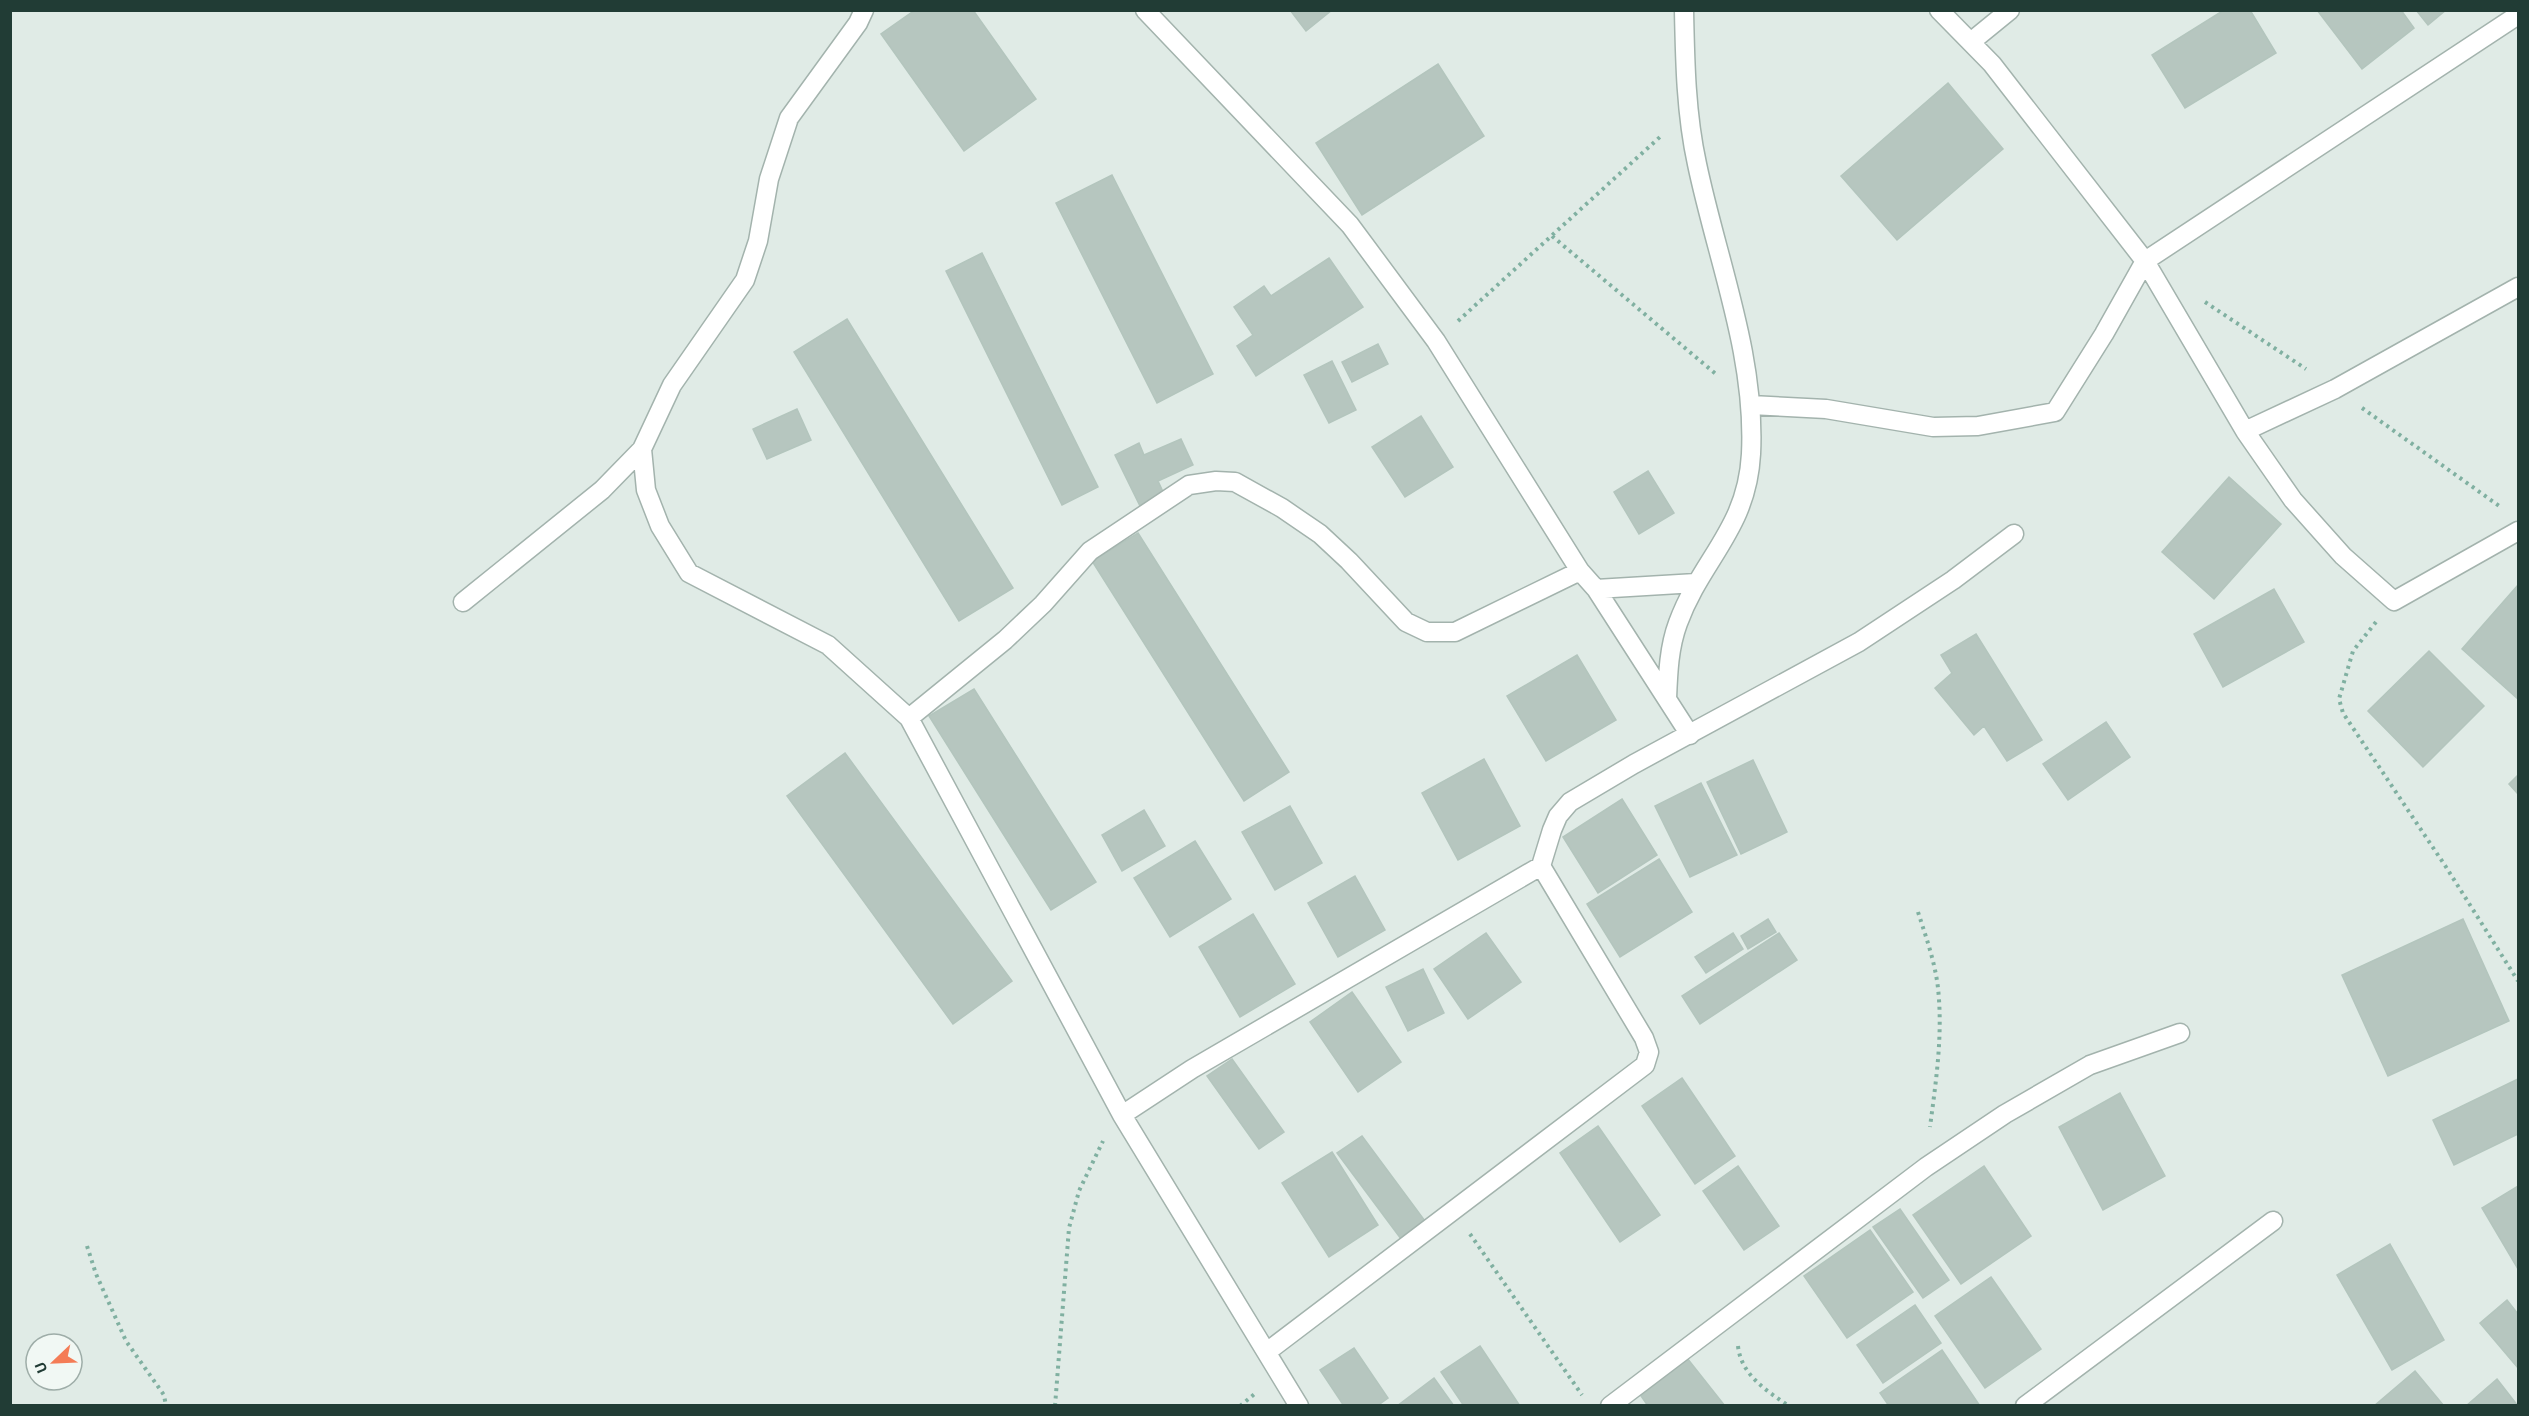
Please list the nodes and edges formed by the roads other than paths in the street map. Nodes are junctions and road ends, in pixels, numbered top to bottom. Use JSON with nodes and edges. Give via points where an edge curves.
{"nodes":[{"id":1,"x":864,"y":10,"type":"edge"},
{"id":2,"x":1145,"y":10,"type":"edge"},
{"id":3,"x":1684,"y":10,"type":"edge"},
{"id":4,"x":1939,"y":10,"type":"edge"},
{"id":5,"x":2010,"y":10,"type":"edge"},
{"id":6,"x":2518,"y":15,"type":"edge"},
{"id":7,"x":1972,"y":41,"type":"junction"},
{"id":8,"x":2145,"y":261,"type":"junction"},
{"id":9,"x":2518,"y":287,"type":"edge"},
{"id":10,"x":1752,"y":405,"type":"junction"},
{"id":11,"x":2245,"y":431,"type":"junction"},
{"id":12,"x":642,"y":449,"type":"junction"},
{"id":13,"x":2518,"y":531,"type":"edge"},
{"id":14,"x":2014,"y":534,"type":"dead end"},
{"id":15,"x":1580,"y":570,"type":"junction"},
{"id":16,"x":1696,"y":583,"type":"junction"},
{"id":17,"x":1596,"y":589,"type":"junction"},
{"id":18,"x":463,"y":602,"type":"dead end"},
{"id":19,"x":1667,"y":699,"type":"junction"},
{"id":20,"x":909,"y":718,"type":"junction"},
{"id":21,"x":1690,"y":735,"type":"junction"},
{"id":22,"x":1541,"y":866,"type":"junction"},
{"id":23,"x":2180,"y":1033,"type":"dead end"},
{"id":24,"x":1122,"y":1115,"type":"junction"},
{"id":25,"x":2273,"y":1221,"type":"dead end"},
{"id":26,"x":1268,"y":1351,"type":"junction"},
{"id":27,"x":1299,"y":1406,"type":"edge"},
{"id":28,"x":1610,"y":1406,"type":"edge"},
{"id":29,"x":2025,"y":1406,"type":"edge"}],
"edges":[{"from":1,"to":12,"type":"street","via":[[789,118],[769,179],[758,241],[745,280],[672,385]]},
{"from":2,"to":15,"type":"street","via":[[1350,225],[1436,341]]},
{"from":3,"to":10,"type":"street","via":[[1688,112],[1696,164],[1738,328]]},
{"from":4,"to":7,"type":"street"},
{"from":5,"to":7,"type":"street"},
{"from":6,"to":8,"type":"street"},
{"from":7,"to":8,"type":"street"},
{"from":8,"to":10,"type":"street","via":[[2055,412],[1978,426],[1933,427],[1826,409]]},
{"from":8,"to":11,"type":"street"},
{"from":9,"to":11,"type":"street","via":[[2335,389]]},
{"from":10,"to":16,"type":"street","via":[[1748,484],[1742,505],[1724,542]]},
{"from":11,"to":13,"type":"street","via":[[2321,532],[2394,601]]},
{"from":12,"to":18,"type":"street","via":[[602,490]]},
{"from":12,"to":20,"type":"street","via":[[645,490],[660,526],[689,573],[828,645]]},
{"from":14,"to":21,"type":"street","via":[[1860,642]]},
{"from":15,"to":17,"type":"street"},
{"from":15,"to":20,"type":"street","via":[[1455,632],[1427,632],[1406,622],[1320,534],[1282,508],[1235,482],[1189,485],[1090,551],[1013,632]]},
{"from":16,"to":17,"type":"street"},
{"from":16,"to":19,"type":"street","via":[[1673,639]]},
{"from":17,"to":19,"type":"street"},
{"from":19,"to":21,"type":"street"},
{"from":20,"to":24,"type":"street"},
{"from":21,"to":22,"type":"street","via":[[1570,802],[1558,816]]},
{"from":22,"to":24,"type":"street","via":[[1192,1069]]},
{"from":22,"to":26,"type":"street","via":[[1644,1038],[1649,1052],[1645,1065]]},
{"from":23,"to":28,"type":"street","via":[[2090,1065],[2005,1114],[1926,1167]]},
{"from":24,"to":26,"type":"street"},
{"from":25,"to":29,"type":"street"},
{"from":26,"to":27,"type":"street"}]}
